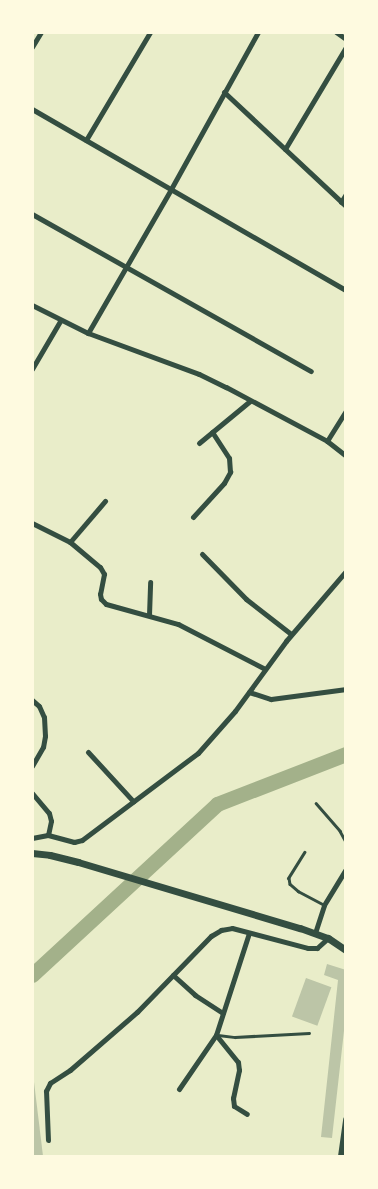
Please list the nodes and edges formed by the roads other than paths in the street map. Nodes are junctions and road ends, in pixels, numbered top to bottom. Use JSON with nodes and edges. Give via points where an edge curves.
{"nodes":[{"id":1,"x":41,"y":32,"type":"edge"},
{"id":2,"x":150,"y":32,"type":"edge"},
{"id":3,"x":258,"y":32,"type":"edge"},
{"id":4,"x":336,"y":32,"type":"edge"},
{"id":5,"x":346,"y":39,"type":"edge"},
{"id":6,"x":32,"y":47,"type":"edge"},
{"id":7,"x":346,"y":47,"type":"edge"},
{"id":8,"x":224,"y":92,"type":"junction"},
{"id":9,"x":32,"y":109,"type":"edge"},
{"id":10,"x":86,"y":140,"type":"junction"},
{"id":11,"x":285,"y":150,"type":"junction"},
{"id":12,"x":171,"y":189,"type":"junction"},
{"id":13,"x":346,"y":194,"type":"edge"},
{"id":14,"x":343,"y":204,"type":"edge"},
{"id":15,"x":32,"y":214,"type":"edge"},
{"id":16,"x":126,"y":267,"type":"junction"},
{"id":17,"x":346,"y":290,"type":"edge"},
{"id":18,"x":32,"y":305,"type":"edge"},
{"id":19,"x":60,"y":321,"type":"junction"},
{"id":20,"x":88,"y":333,"type":"junction"},
{"id":21,"x":32,"y":369,"type":"edge"},
{"id":22,"x":310,"y":370,"type":"dead end"},
{"id":23,"x":250,"y":401,"type":"junction"},
{"id":24,"x":346,"y":410,"type":"edge"},
{"id":25,"x":212,"y":432,"type":"junction"},
{"id":26,"x":327,"y":441,"type":"junction"},
{"id":27,"x":199,"y":443,"type":"dead end"},
{"id":28,"x":346,"y":456,"type":"edge"},
{"id":29,"x":105,"y":501,"type":"dead end"},
{"id":30,"x":193,"y":517,"type":"dead end"},
{"id":31,"x":32,"y":523,"type":"edge"},
{"id":32,"x":70,"y":542,"type":"junction"},
{"id":33,"x":202,"y":554,"type":"dead end"},
{"id":34,"x":346,"y":571,"type":"edge"},
{"id":35,"x":150,"y":582,"type":"dead end"},
{"id":36,"x":149,"y":615,"type":"junction"},
{"id":37,"x":291,"y":634,"type":"junction"},
{"id":38,"x":265,"y":668,"type":"junction"},
{"id":39,"x":346,"y":688,"type":"edge"},
{"id":40,"x":249,"y":692,"type":"junction"},
{"id":41,"x":32,"y":700,"type":"edge"},
{"id":42,"x":88,"y":752,"type":"dead end"},
{"id":43,"x":32,"y":766,"type":"edge"},
{"id":44,"x":32,"y":793,"type":"edge"},
{"id":45,"x":133,"y":801,"type":"junction"},
{"id":46,"x":316,"y":803,"type":"dead end"},
{"id":47,"x":48,"y":835,"type":"junction"},
{"id":48,"x":32,"y":838,"type":"edge"},
{"id":49,"x":346,"y":842,"type":"edge"},
{"id":50,"x":304,"y":852,"type":"dead end"},
{"id":51,"x":32,"y":853,"type":"edge"},
{"id":52,"x":346,"y":869,"type":"edge"},
{"id":53,"x":324,"y":905,"type":"junction"},
{"id":54,"x":249,"y":933,"type":"junction"},
{"id":55,"x":315,"y":933,"type":"junction"},
{"id":56,"x":328,"y":938,"type":"junction"},
{"id":57,"x":346,"y":950,"type":"edge"},
{"id":58,"x":173,"y":975,"type":"junction"},
{"id":59,"x":223,"y":1013,"type":"junction"},
{"id":60,"x":309,"y":1033,"type":"dead end"},
{"id":61,"x":216,"y":1035,"type":"junction"},
{"id":62,"x":179,"y":1089,"type":"dead end"},
{"id":63,"x":247,"y":1114,"type":"dead end"},
{"id":64,"x":346,"y":1119,"type":"edge"},
{"id":65,"x":48,"y":1140,"type":"dead end"},
{"id":66,"x":341,"y":1156,"type":"edge"}],
"edges":[{"from":1,"to":6,"type":"street"},
{"from":2,"to":10,"type":"street"},
{"from":3,"to":8,"type":"street"},
{"from":4,"to":5,"type":"street"},
{"from":7,"to":11,"type":"street"},
{"from":8,"to":11,"type":"street"},
{"from":8,"to":12,"type":"street"},
{"from":9,"to":10,"type":"street"},
{"from":10,"to":12,"type":"street"},
{"from":11,"to":14,"type":"street"},
{"from":12,"to":16,"type":"street"},
{"from":12,"to":17,"type":"street"},
{"from":13,"to":14,"type":"street"},
{"from":15,"to":16,"type":"street"},
{"from":16,"to":20,"type":"street"},
{"from":16,"to":22,"type":"street"},
{"from":18,"to":19,"type":"street"},
{"from":19,"to":20,"type":"street"},
{"from":19,"to":21,"type":"street"},
{"from":20,"to":23,"type":"street","via":[[199,374]]},
{"from":23,"to":25,"type":"street"},
{"from":23,"to":26,"type":"street"},
{"from":24,"to":26,"type":"street"},
{"from":25,"to":27,"type":"street"},
{"from":25,"to":30,"type":"street","via":[[229,458],[230,472]]},
{"from":26,"to":28,"type":"street"},
{"from":29,"to":32,"type":"street"},
{"from":31,"to":32,"type":"street"},
{"from":32,"to":36,"type":"street","via":[[104,574],[100,594],[106,604]]},
{"from":33,"to":37,"type":"street","via":[[246,599]]},
{"from":34,"to":37,"type":"street"},
{"from":35,"to":36,"type":"street"},
{"from":36,"to":38,"type":"street","via":[[178,624]]},
{"from":37,"to":38,"type":"street"},
{"from":38,"to":40,"type":"street"},
{"from":39,"to":40,"type":"street","via":[[271,698]]},
{"from":40,"to":45,"type":"street","via":[[198,752]]},
{"from":41,"to":43,"type":"street","via":[[44,717],[45,736],[43,747]]},
{"from":42,"to":45,"type":"street"},
{"from":44,"to":47,"type":"street","via":[[49,813],[52,821]]},
{"from":45,"to":47,"type":"street","via":[[82,840],[74,842]]},
{"from":46,"to":49,"type":"lane","via":[[340,830]]},
{"from":47,"to":48,"type":"street"},
{"from":50,"to":53,"type":"lane","via":[[289,878],[290,884]]},
{"from":51,"to":55,"type":"main road","via":[[78,862]]},
{"from":52,"to":53,"type":"street"},
{"from":53,"to":55,"type":"street"},
{"from":54,"to":56,"type":"street","via":[[308,948],[317,948]]},
{"from":54,"to":58,"type":"street","via":[[232,928],[221,930]]},
{"from":54,"to":59,"type":"street"},
{"from":55,"to":56,"type":"main road"},
{"from":56,"to":57,"type":"main road"},
{"from":58,"to":59,"type":"street","via":[[195,995]]},
{"from":58,"to":65,"type":"street","via":[[137,1012],[70,1070],[50,1083],[46,1091]]},
{"from":59,"to":61,"type":"street"},
{"from":60,"to":61,"type":"lane"},
{"from":61,"to":62,"type":"street"},
{"from":61,"to":63,"type":"street","via":[[238,1062],[234,1106]]},
{"from":64,"to":66,"type":"main road"}]}
